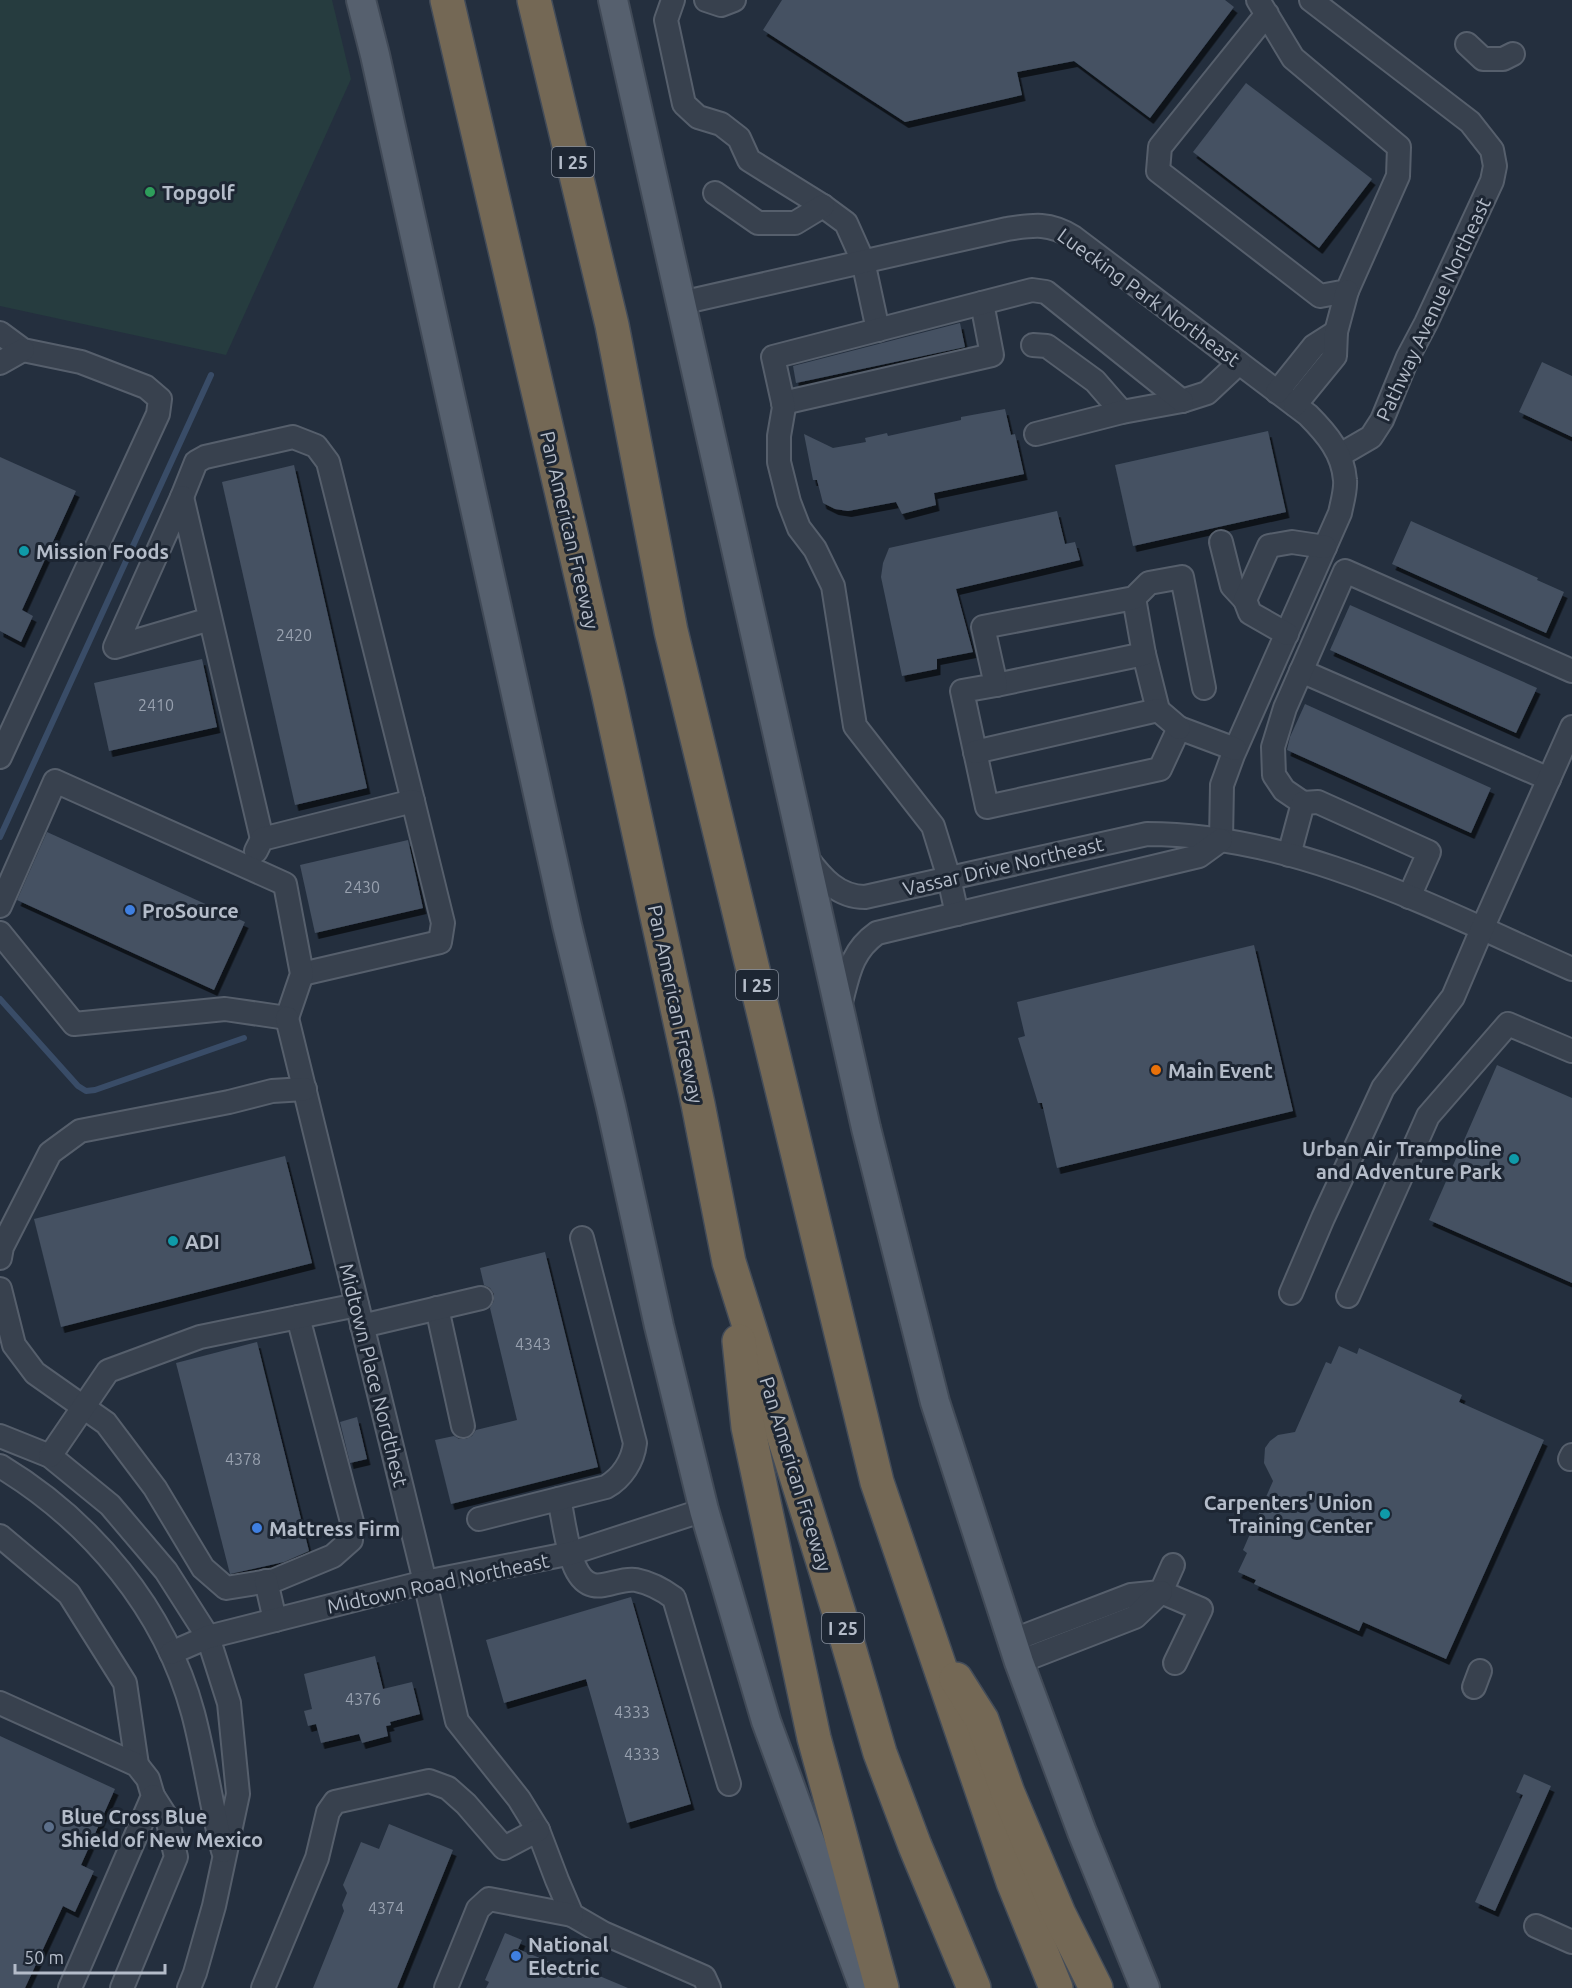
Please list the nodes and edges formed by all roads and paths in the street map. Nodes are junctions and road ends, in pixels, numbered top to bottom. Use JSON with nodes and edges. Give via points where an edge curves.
{"nodes":[{"id":1,"x":362,"y":0,"type":"edge"},
{"id":2,"x":447,"y":0,"type":"edge"},
{"id":3,"x":534,"y":0,"type":"edge"},
{"id":4,"x":557,"y":0,"type":"edge"},
{"id":5,"x":613,"y":0,"type":"edge"},
{"id":6,"x":673,"y":0,"type":"edge"},
{"id":7,"x":706,"y":0,"type":"edge"},
{"id":8,"x":734,"y":0,"type":"edge"},
{"id":9,"x":1311,"y":0,"type":"edge"},
{"id":10,"x":1263,"y":7,"type":"edge"},
{"id":11,"x":1467,"y":44,"type":"dead end"},
{"id":12,"x":1513,"y":54,"type":"dead end"},
{"id":13,"x":715,"y":193,"type":"dead end"},
{"id":14,"x":823,"y":206,"type":"junction"},
{"id":15,"x":863,"y":261,"type":"junction"},
{"id":16,"x":1347,"y":291,"type":"junction"},
{"id":17,"x":681,"y":303,"type":"junction"},
{"id":18,"x":982,"y":303,"type":"junction"},
{"id":19,"x":612,"y":325,"type":"junction"},
{"id":20,"x":878,"y":330,"type":"junction"},
{"id":21,"x":1336,"y":332,"type":"junction"},
{"id":22,"x":0,"y":333,"type":"edge"},
{"id":23,"x":23,"y":350,"type":"junction"},
{"id":24,"x":1033,"y":350,"type":"dead end"},
{"id":25,"x":0,"y":363,"type":"edge"},
{"id":26,"x":1239,"y":363,"type":"junction"},
{"id":27,"x":1277,"y":392,"type":"junction"},
{"id":28,"x":1182,"y":401,"type":"junction"},
{"id":29,"x":783,"y":403,"type":"junction"},
{"id":30,"x":1295,"y":405,"type":"junction"},
{"id":31,"x":1122,"y":412,"type":"junction"},
{"id":32,"x":1036,"y":434,"type":"dead end"},
{"id":33,"x":1340,"y":455,"type":"junction"},
{"id":34,"x":182,"y":497,"type":"junction"},
{"id":35,"x":1221,"y":542,"type":"dead end"},
{"id":36,"x":1325,"y":547,"type":"junction"},
{"id":37,"x":1134,"y":598,"type":"junction"},
{"id":38,"x":1245,"y":600,"type":"junction"},
{"id":39,"x":210,"y":619,"type":"junction"},
{"id":40,"x":1287,"y":634,"type":"junction"},
{"id":41,"x":1144,"y":654,"type":"junction"},
{"id":42,"x":1301,"y":671,"type":"junction"},
{"id":43,"x":1572,"y":671,"type":"edge"},
{"id":44,"x":996,"y":685,"type":"junction"},
{"id":45,"x":1204,"y":688,"type":"dead end"},
{"id":46,"x":1158,"y":710,"type":"junction"},
{"id":47,"x":1572,"y":727,"type":"edge"},
{"id":48,"x":1179,"y":728,"type":"junction"},
{"id":49,"x":1235,"y":749,"type":"junction"},
{"id":50,"x":975,"y":752,"type":"junction"},
{"id":51,"x":0,"y":757,"type":"edge"},
{"id":52,"x":1549,"y":779,"type":"junction"},
{"id":53,"x":413,"y":801,"type":"junction"},
{"id":54,"x":1302,"y":803,"type":"junction"},
{"id":55,"x":262,"y":839,"type":"junction"},
{"id":56,"x":1221,"y":840,"type":"junction"},
{"id":57,"x":803,"y":852,"type":"junction"},
{"id":58,"x":1289,"y":855,"type":"junction"},
{"id":59,"x":247,"y":867,"type":"junction"},
{"id":60,"x":950,"y":878,"type":"junction"},
{"id":61,"x":1409,"y":897,"type":"junction"},
{"id":62,"x":0,"y":906,"type":"edge"},
{"id":63,"x":957,"y":914,"type":"junction"},
{"id":64,"x":1482,"y":929,"type":"junction"},
{"id":65,"x":0,"y":933,"type":"edge"},
{"id":66,"x":1572,"y":969,"type":"edge"},
{"id":67,"x":302,"y":974,"type":"junction"},
{"id":68,"x":840,"y":1006,"type":"junction"},
{"id":69,"x":287,"y":1018,"type":"junction"},
{"id":70,"x":1572,"y":1052,"type":"edge"},
{"id":71,"x":305,"y":1089,"type":"junction"},
{"id":72,"x":582,"y":1238,"type":"dead end"},
{"id":73,"x":0,"y":1258,"type":"edge"},
{"id":74,"x":729,"y":1262,"type":"junction"},
{"id":75,"x":0,"y":1289,"type":"edge"},
{"id":76,"x":1291,"y":1293,"type":"dead end"},
{"id":77,"x":1348,"y":1296,"type":"dead end"},
{"id":78,"x":481,"y":1298,"type":"dead end"},
{"id":79,"x":437,"y":1308,"type":"junction"},
{"id":80,"x":359,"y":1315,"type":"junction"},
{"id":81,"x":298,"y":1317,"type":"junction"},
{"id":82,"x":84,"y":1406,"type":"junction"},
{"id":83,"x":463,"y":1426,"type":"dead end"},
{"id":84,"x":0,"y":1436,"type":"edge"},
{"id":85,"x":50,"y":1456,"type":"junction"},
{"id":86,"x":0,"y":1466,"type":"edge"},
{"id":87,"x":559,"y":1499,"type":"junction"},
{"id":88,"x":704,"y":1510,"type":"junction"},
{"id":89,"x":479,"y":1519,"type":"dead end"},
{"id":90,"x":0,"y":1536,"type":"edge"},
{"id":91,"x":572,"y":1553,"type":"junction"},
{"id":92,"x":1173,"y":1565,"type":"dead end"},
{"id":93,"x":266,"y":1581,"type":"junction"},
{"id":94,"x":425,"y":1582,"type":"junction"},
{"id":95,"x":1161,"y":1592,"type":"junction"},
{"id":96,"x":275,"y":1620,"type":"junction"},
{"id":97,"x":208,"y":1637,"type":"junction"},
{"id":98,"x":930,"y":1639,"type":"junction"},
{"id":99,"x":1015,"y":1652,"type":"junction"},
{"id":100,"x":171,"y":1653,"type":"junction"},
{"id":101,"x":1175,"y":1663,"type":"dead end"},
{"id":102,"x":0,"y":1703,"type":"edge"},
{"id":103,"x":137,"y":1765,"type":"junction"},
{"id":104,"x":729,"y":1784,"type":"dead end"},
{"id":105,"x":153,"y":1796,"type":"junction"},
{"id":106,"x":538,"y":1830,"type":"junction"},
{"id":107,"x":224,"y":1856,"type":"junction"},
{"id":108,"x":572,"y":1915,"type":"junction"},
{"id":109,"x":1536,"y":1926,"type":"dead end"},
{"id":110,"x":1572,"y":1942,"type":"edge"},
{"id":111,"x":70,"y":1988,"type":"edge"},
{"id":112,"x":122,"y":1988,"type":"edge"},
{"id":113,"x":189,"y":1988,"type":"edge"},
{"id":114,"x":264,"y":1988,"type":"edge"},
{"id":115,"x":446,"y":1988,"type":"edge"},
{"id":116,"x":709,"y":1988,"type":"edge"},
{"id":117,"x":864,"y":1988,"type":"edge"},
{"id":118,"x":882,"y":1988,"type":"edge"},
{"id":119,"x":974,"y":1988,"type":"edge"},
{"id":120,"x":1056,"y":1988,"type":"edge"},
{"id":121,"x":1096,"y":1988,"type":"edge"},
{"id":122,"x":1145,"y":1988,"type":"edge"}],
"edges":[{"from":1,"to":88,"type":"main road","via":[[567,925]]},
{"from":2,"to":74,"type":"highway","name":"Pan American Freeway","number":"I 25","via":[[608,692]]},
{"from":3,"to":19,"type":"highway","number":"I 25"},
{"from":4,"to":19,"type":"highway"},
{"from":5,"to":17,"type":"main road"},
{"from":6,"to":14,"type":"street","via":[[666,20],[684,104],[698,117],[721,124],[739,138],[749,160]]},
{"from":7,"to":8,"type":"street","via":[[721,5]]},
{"from":9,"to":33,"type":"street","name":"Pathway Avenue Northeast","via":[[1470,122],[1492,150],[1495,166],[1492,181],[1382,420],[1371,437]]},
{"from":10,"to":16,"type":"street","via":[[1293,58],[1399,147],[1398,176]]},
{"from":10,"to":16,"type":"street","via":[[1160,147],[1158,171],[1320,296]]},
{"from":11,"to":12,"type":"street","via":[[1483,59],[1503,59]]},
{"from":13,"to":14,"type":"street","via":[[758,223],[795,223]]},
{"from":14,"to":15,"type":"street","via":[[846,223]]},
{"from":15,"to":17,"type":"street","name":"Luecking Park Northeast"},
{"from":15,"to":20,"type":"street"},
{"from":15,"to":26,"type":"street","name":"Luecking Park Northeast","via":[[1035,224],[1058,228]]},
{"from":16,"to":21,"type":"street"},
{"from":17,"to":57,"type":"main road"},
{"from":18,"to":20,"type":"street"},
{"from":18,"to":28,"type":"street","via":[[1032,290],[1046,292]]},
{"from":18,"to":29,"type":"street","via":[[992,355]]},
{"from":19,"to":98,"type":"highway","number":"I 25","via":[[671,631],[806,1190],[877,1482]]},
{"from":20,"to":29,"type":"street","via":[[773,357]]},
{"from":21,"to":27,"type":"street","via":[[1314,346]]},
{"from":21,"to":30,"type":"street","via":[[1335,356]]},
{"from":22,"to":23,"type":"street"},
{"from":23,"to":25,"type":"street"},
{"from":23,"to":51,"type":"street","via":[[81,362],[146,387],[159,399],[158,414]]},
{"from":24,"to":31,"type":"street","via":[[1047,346],[1095,381]]},
{"from":26,"to":27,"type":"street","name":"Luecking Park Northeast"},
{"from":26,"to":28,"type":"street","via":[[1207,393]]},
{"from":27,"to":30,"type":"street","name":"Luecking Park Northeast"},
{"from":28,"to":31,"type":"street"},
{"from":29,"to":60,"type":"street","via":[[779,462],[800,528],[833,586],[855,726],[933,826]]},
{"from":30,"to":33,"type":"street","name":"Luecking Park Northeast","via":[[1326,433]]},
{"from":31,"to":32,"type":"street"},
{"from":33,"to":36,"type":"street","via":[[1346,482],[1340,513]]},
{"from":34,"to":39,"type":"street"},
{"from":34,"to":39,"type":"street","via":[[115,647]]},
{"from":34,"to":53,"type":"street","via":[[196,462],[205,457],[293,437],[316,446],[328,462]]},
{"from":35,"to":38,"type":"street","via":[[1232,586]]},
{"from":36,"to":38,"type":"street","via":[[1292,542],[1269,546]]},
{"from":36,"to":40,"type":"street"},
{"from":37,"to":41,"type":"street"},
{"from":37,"to":44,"type":"street","via":[[983,627]]},
{"from":37,"to":45,"type":"street","via":[[1149,583],[1182,577]]},
{"from":38,"to":40,"type":"street","via":[[1250,613]]},
{"from":39,"to":55,"type":"street"},
{"from":40,"to":49,"type":"street"},
{"from":41,"to":44,"type":"street"},
{"from":41,"to":46,"type":"street"},
{"from":42,"to":43,"type":"street","via":[[1345,571]]},
{"from":42,"to":52,"type":"street"},
{"from":42,"to":54,"type":"street","via":[[1273,747],[1274,775],[1284,790]]},
{"from":44,"to":50,"type":"street","via":[[962,691]]},
{"from":46,"to":48,"type":"street"},
{"from":46,"to":50,"type":"street"},
{"from":47,"to":52,"type":"street"},
{"from":48,"to":49,"type":"street"},
{"from":48,"to":50,"type":"street","via":[[1160,769],[987,807]]},
{"from":49,"to":56,"type":"street","via":[[1222,785]]},
{"from":52,"to":64,"type":"street"},
{"from":53,"to":55,"type":"street"},
{"from":53,"to":67,"type":"street","via":[[443,924],[440,942]]},
{"from":54,"to":58,"type":"street"},
{"from":54,"to":61,"type":"street","via":[[1318,802],[1429,852]]},
{"from":55,"to":59,"type":"street"},
{"from":56,"to":58,"type":"street","name":"Vassar Drive Northeast"},
{"from":56,"to":60,"type":"street","name":"Vassar Drive Northeast","via":[[1147,834]]},
{"from":56,"to":63,"type":"street","name":"Vassar Drive Northeast","via":[[1199,856]]},
{"from":57,"to":60,"type":"street","name":"Vassar Drive Northeast","via":[[826,881],[854,897]]},
{"from":57,"to":68,"type":"main road"},
{"from":58,"to":61,"type":"street","name":"Vassar Drive Northeast","via":[[1363,877]]},
{"from":59,"to":62,"type":"street","via":[[55,781]]},
{"from":59,"to":67,"type":"street","via":[[285,884]]},
{"from":60,"to":63,"type":"street"},
{"from":61,"to":64,"type":"street","name":"Vassar Drive Northeast"},
{"from":63,"to":68,"type":"street","name":"Vassar Drive Northeast","via":[[892,928],[866,941],[851,965]]},
{"from":64,"to":66,"type":"street","name":"Vassar Drive Northeast"},
{"from":64,"to":76,"type":"street","via":[[1453,997],[1383,1088]]},
{"from":65,"to":69,"type":"street","via":[[74,1024],[225,1009]]},
{"from":67,"to":69,"type":"street"},
{"from":68,"to":99,"type":"main road","via":[[889,1224],[935,1402]]},
{"from":69,"to":71,"type":"street","name":"Midtown Place Nordthest"},
{"from":70,"to":77,"type":"street","via":[[1508,1024],[1428,1116]]},
{"from":71,"to":73,"type":"street","via":[[272,1090],[80,1131],[50,1153]]},
{"from":71,"to":80,"type":"street","name":"Midtown Place Nordthest"},
{"from":72,"to":87,"type":"street","via":[[635,1443],[634,1453],[616,1482]]},
{"from":74,"to":118,"type":"highway","via":[[748,1427],[814,1738]]},
{"from":74,"to":119,"type":"highway","name":"Pan American Freeway","number":"I 25","via":[[880,1753]]},
{"from":75,"to":82,"type":"street","via":[[14,1345],[35,1372]]},
{"from":78,"to":79,"type":"street"},
{"from":79,"to":80,"type":"street"},
{"from":79,"to":83,"type":"street"},
{"from":80,"to":81,"type":"street"},
{"from":80,"to":94,"type":"street","name":"Midtown Place Nordthest"},
{"from":81,"to":82,"type":"street","via":[[200,1337],[108,1371]]},
{"from":81,"to":93,"type":"street","via":[[352,1522],[351,1540],[333,1556]]},
{"from":82,"to":85,"type":"street"},
{"from":82,"to":93,"type":"street","via":[[106,1423],[155,1488],[202,1568],[226,1588]]},
{"from":84,"to":85,"type":"street"},
{"from":85,"to":97,"type":"street","via":[[110,1505],[166,1571]]},
{"from":86,"to":100,"type":"street","via":[[89,1535],[137,1592]]},
{"from":87,"to":89,"type":"street"},
{"from":87,"to":91,"type":"street"},
{"from":88,"to":91,"type":"street","name":"Midtown Road Northeast"},
{"from":88,"to":117,"type":"main road","via":[[766,1721]]},
{"from":90,"to":103,"type":"street","via":[[69,1594],[125,1683]]},
{"from":91,"to":94,"type":"street","name":"Midtown Road Northeast"},
{"from":91,"to":104,"type":"street","via":[[581,1577],[589,1584],[608,1586],[634,1579],[660,1587],[674,1598]]},
{"from":92,"to":95,"type":"street"},
{"from":93,"to":96,"type":"street"},
{"from":94,"to":96,"type":"street","name":"Midtown Road Northeast"},
{"from":94,"to":106,"type":"street","name":"Midtown Place Nordthest","via":[[457,1721],[519,1799]]},
{"from":95,"to":99,"type":"street","via":[[1135,1617]]},
{"from":95,"to":101,"type":"street","via":[[1201,1610]]},
{"from":96,"to":97,"type":"street","name":"Midtown Road Northeast"},
{"from":97,"to":100,"type":"street","name":"Midtown Road Northeast"},
{"from":97,"to":107,"type":"street","via":[[229,1703],[237,1794]]},
{"from":98,"to":120,"type":"highway","number":"I 25","via":[[1013,1882]]},
{"from":98,"to":121,"type":"highway","via":[[982,1720],[1059,1914]]},
{"from":99,"to":122,"type":"main road"},
{"from":100,"to":107,"type":"street","via":[[193,1712]]},
{"from":102,"to":103,"type":"street"},
{"from":103,"to":105,"type":"street","via":[[148,1779]]},
{"from":105,"to":111,"type":"street"},
{"from":105,"to":112,"type":"street","via":[[167,1818],[176,1857]]},
{"from":106,"to":108,"type":"street","name":"Midtown Place Nordthest"},
{"from":106,"to":114,"type":"street","via":[[504,1848],[466,1804],[448,1788],[429,1781],[335,1802],[328,1812],[317,1858]]},
{"from":107,"to":113,"type":"street","via":[[214,1906]]},
{"from":108,"to":115,"type":"street","via":[[489,1899],[478,1909]]},
{"from":108,"to":116,"type":"street","via":[[603,1933],[704,1977]]},
{"from":109,"to":110,"type":"street"}]}
